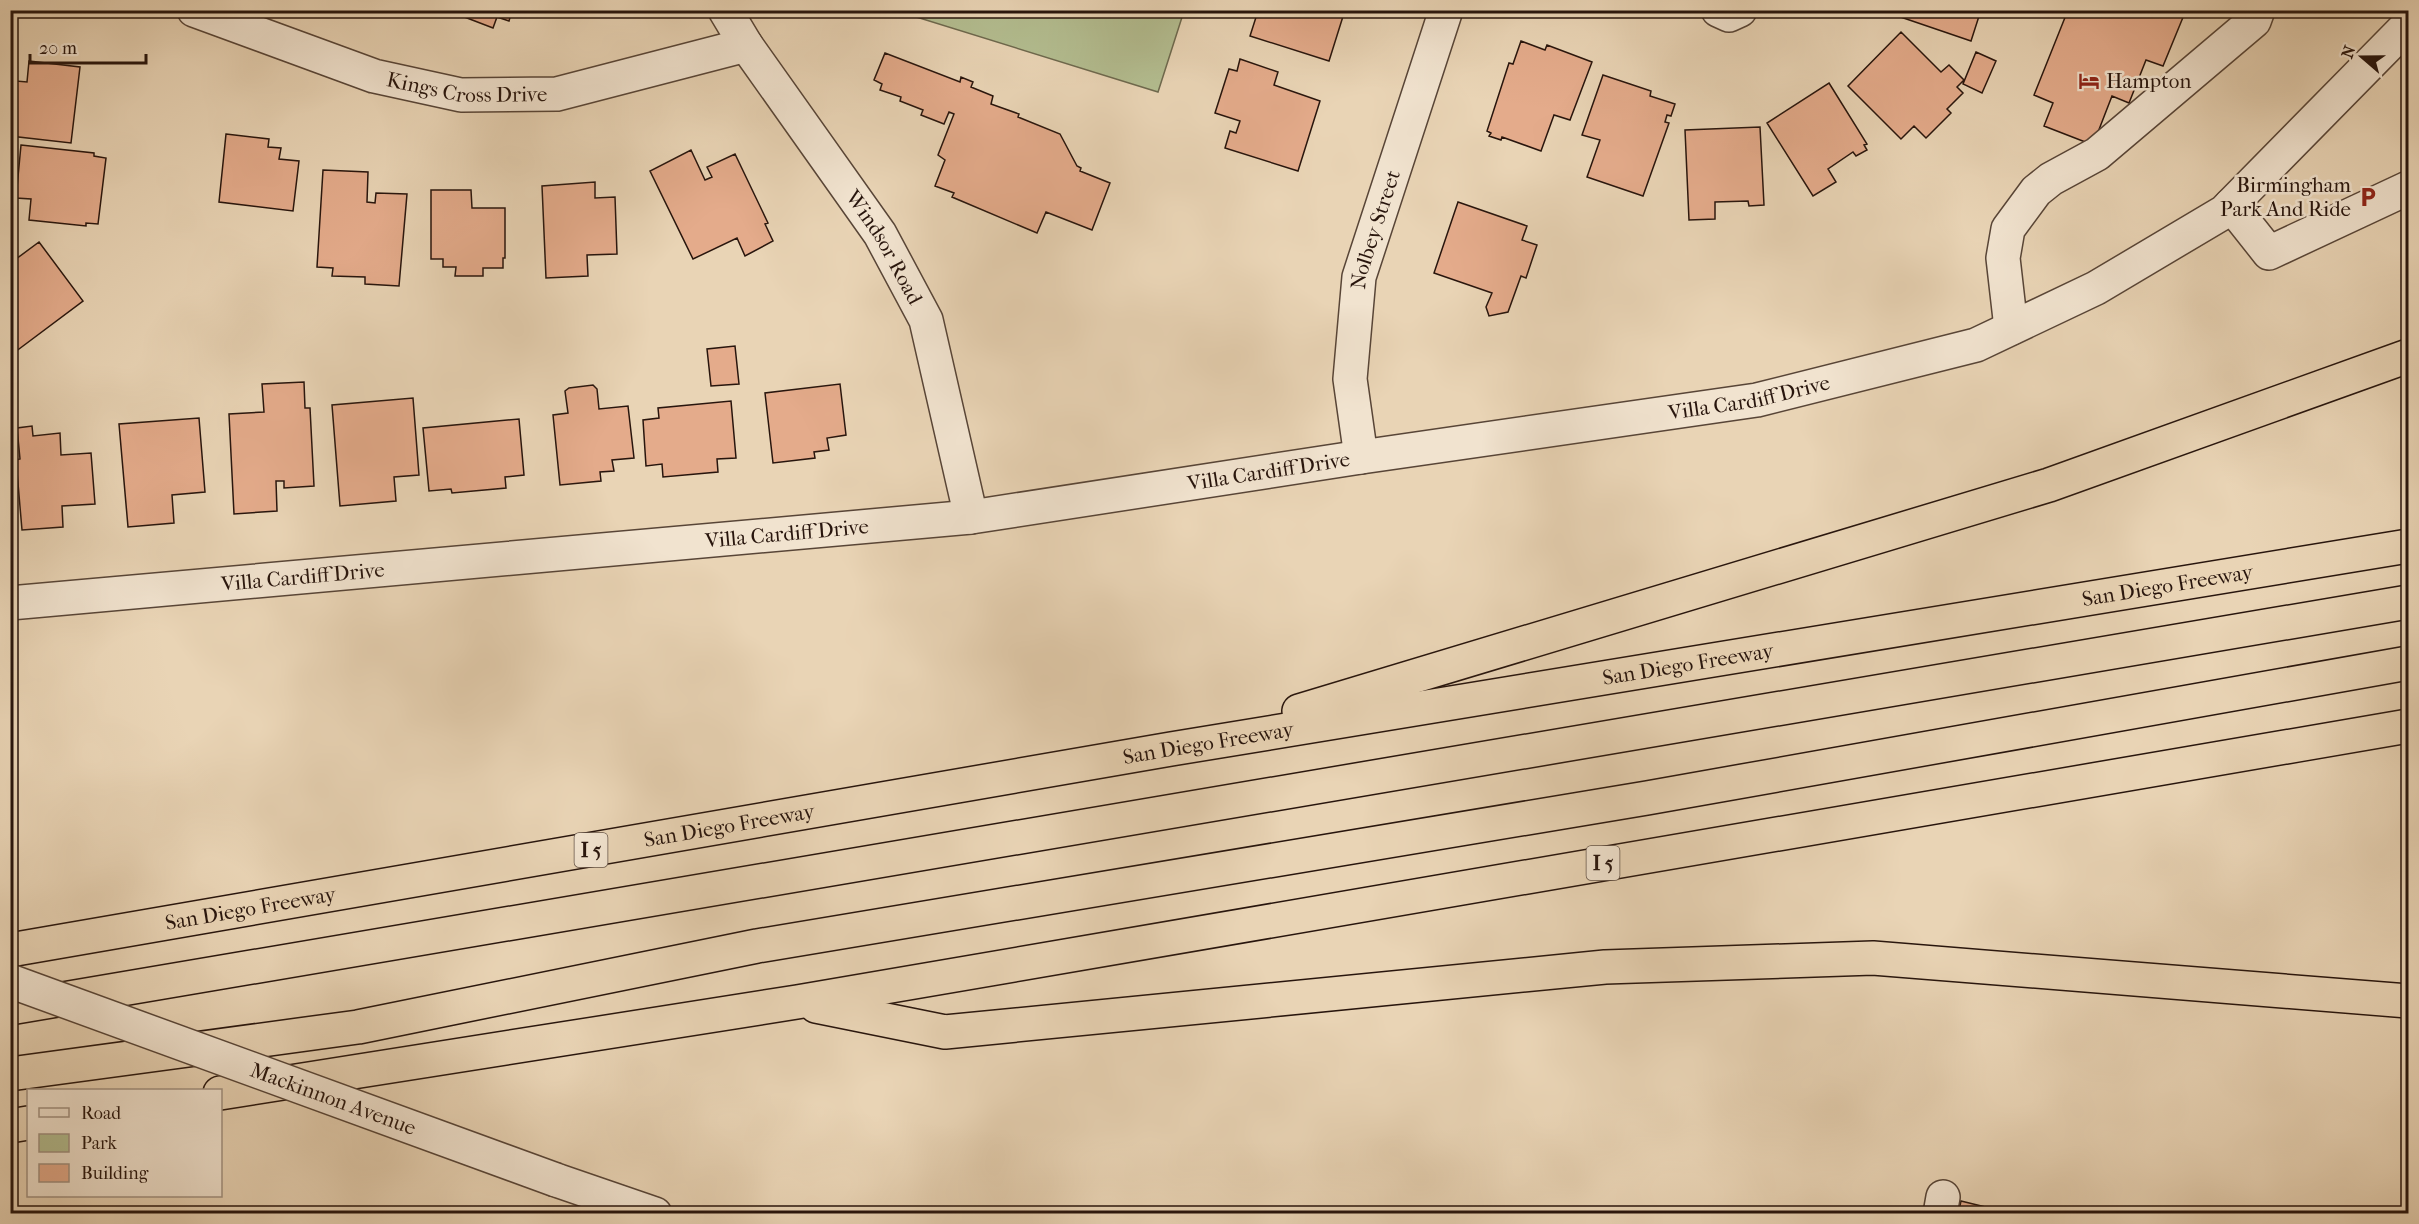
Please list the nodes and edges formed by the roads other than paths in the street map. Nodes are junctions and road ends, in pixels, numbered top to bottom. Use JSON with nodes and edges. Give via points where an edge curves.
{"nodes":[{"id":1,"x":194,"y":10,"type":"edge"},
{"id":2,"x":725,"y":10,"type":"edge"},
{"id":3,"x":1446,"y":10,"type":"edge"},
{"id":4,"x":1718,"y":10,"type":"edge"},
{"id":5,"x":1740,"y":10,"type":"edge"},
{"id":6,"x":2258,"y":10,"type":"edge"},
{"id":7,"x":2409,"y":25,"type":"edge"},
{"id":8,"x":746,"y":45,"type":"junction"},
{"id":9,"x":2409,"y":188,"type":"edge"},
{"id":10,"x":2231,"y":205,"type":"junction"},
{"id":11,"x":2011,"y":328,"type":"junction"},
{"id":12,"x":2409,"y":356,"type":"edge"},
{"id":13,"x":1361,"y":457,"type":"junction"},
{"id":14,"x":971,"y":518,"type":"junction"},
{"id":15,"x":2409,"y":546,"type":"edge"},
{"id":16,"x":2409,"y":602,"type":"edge"},
{"id":17,"x":10,"y":603,"type":"edge"},
{"id":18,"x":2409,"y":663,"type":"edge"},
{"id":19,"x":2409,"y":726,"type":"edge"},
{"id":20,"x":1171,"y":749,"type":"junction"},
{"id":21,"x":10,"y":950,"type":"edge"},
{"id":22,"x":10,"y":981,"type":"edge"},
{"id":23,"x":2409,"y":1001,"type":"edge"},
{"id":24,"x":797,"y":1002,"type":"junction"},
{"id":25,"x":10,"y":1008,"type":"edge"},
{"id":26,"x":10,"y":1074,"type":"edge"},
{"id":27,"x":222,"y":1093,"type":"edge"},
{"id":28,"x":27,"y":1123,"type":"edge"},
{"id":29,"x":10,"y":1126,"type":"edge"},
{"id":30,"x":655,"y":1214,"type":"edge"}],
"edges":[{"from":1,"to":8,"type":"street","name":"Kings Cross Drive","via":[[375,76],[462,94],[557,94]]},
{"from":2,"to":8,"type":"street","name":"Windsor Road"},
{"from":3,"to":13,"type":"street","name":"Nolbey Street","via":[[1359,278],[1350,379]]},
{"from":4,"to":5,"type":"street","via":[[1729,15]]},
{"from":6,"to":11,"type":"street","via":[[2254,21],[2097,154],[2036,191],[2008,229],[2003,258]]},
{"from":7,"to":10,"type":"street","name":"Villa Cardiff Drive"},
{"from":8,"to":14,"type":"street","name":"Windsor Road","via":[[879,234],[926,320]]},
{"from":9,"to":10,"type":"street","via":[[2269,253]]},
{"from":10,"to":11,"type":"street","name":"Villa Cardiff Drive","via":[[2096,288]]},
{"from":11,"to":13,"type":"street","name":"Villa Cardiff Drive","via":[[1977,345],[1757,400]]},
{"from":12,"to":20,"type":"highway","via":[[2049,485]]},
{"from":13,"to":14,"type":"street","name":"Villa Cardiff Drive"},
{"from":14,"to":17,"type":"street","name":"Villa Cardiff Drive"},
{"from":15,"to":20,"type":"highway","name":"San Diego Freeway","number":"I 5"},
{"from":16,"to":25,"type":"highway"},
{"from":18,"to":26,"type":"highway","via":[[1647,798],[757,946],[358,1027]]},
{"from":19,"to":24,"type":"highway","number":"I 5"},
{"from":20,"to":21,"type":"highway","name":"San Diego Freeway","number":"I 5"},
{"from":22,"to":30,"type":"street","name":"Mackinnon Avenue","bridge":true},
{"from":23,"to":24,"type":"highway","via":[[1873,958],[1605,967],[945,1032]]},
{"from":24,"to":27,"type":"highway","number":"I 5"},
{"from":28,"to":29,"type":"highway"}]}
